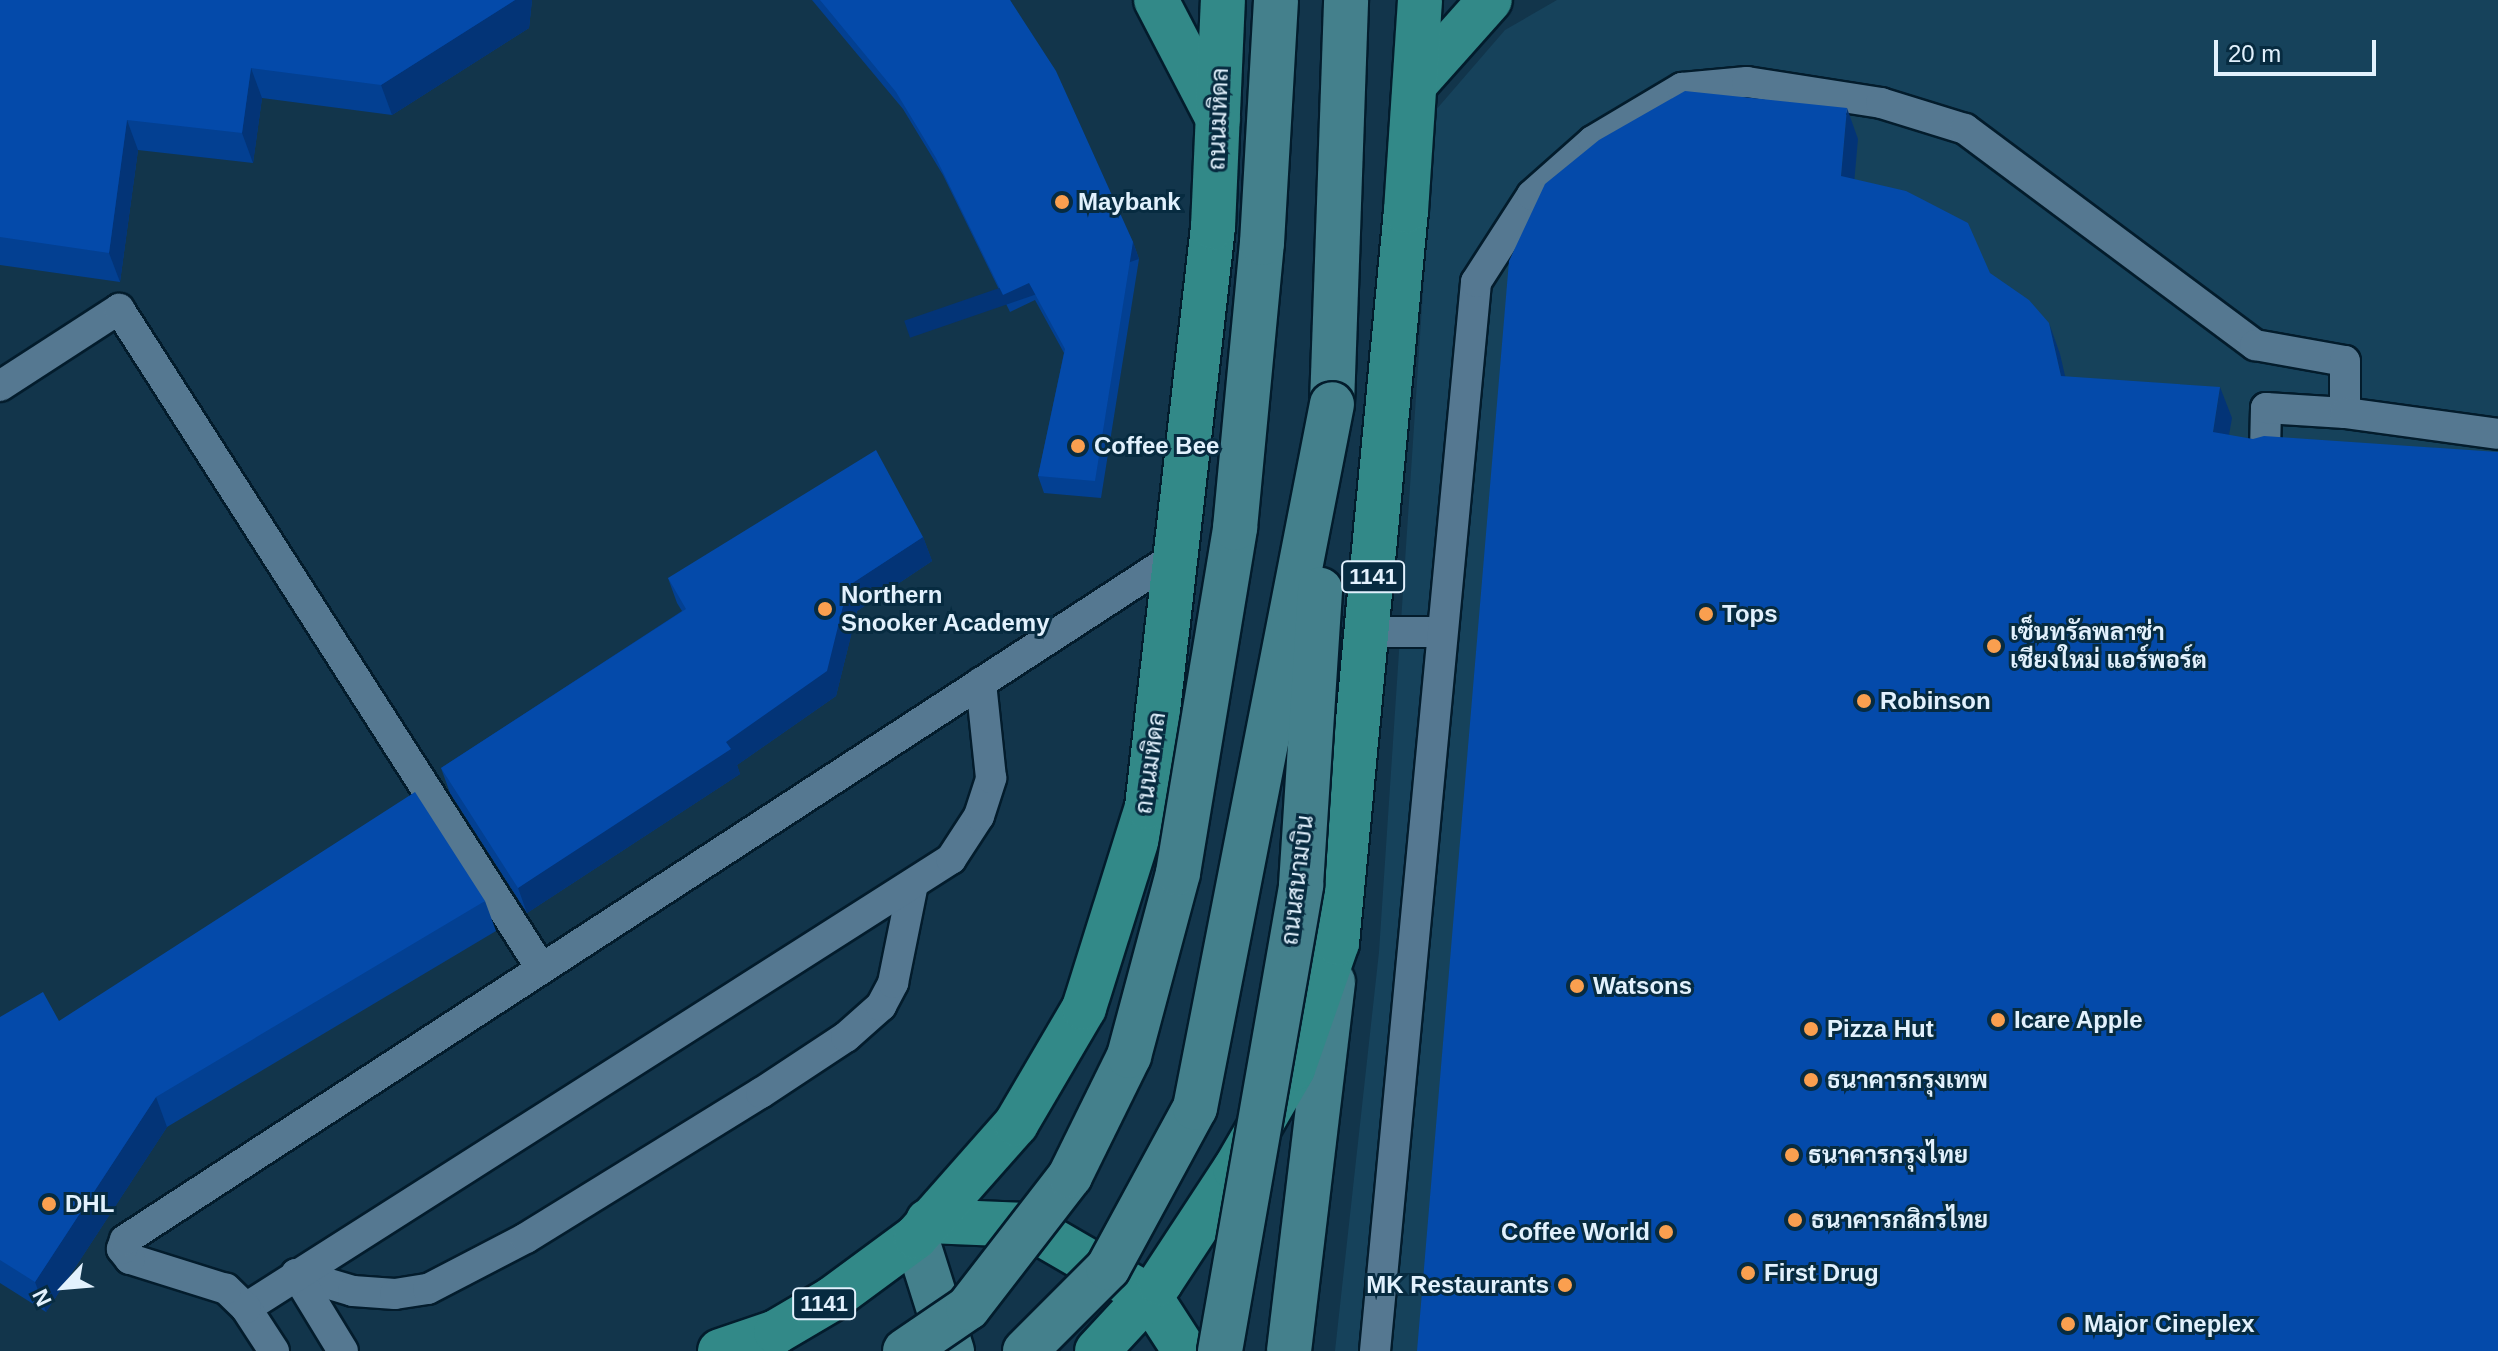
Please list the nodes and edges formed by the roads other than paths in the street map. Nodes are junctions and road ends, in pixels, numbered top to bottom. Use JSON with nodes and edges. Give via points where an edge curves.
{"nodes":[{"id":1,"x":1156,"y":0,"type":"edge"},
{"id":2,"x":1223,"y":0,"type":"edge"},
{"id":3,"x":1276,"y":0,"type":"edge"},
{"id":4,"x":1346,"y":0,"type":"edge"},
{"id":5,"x":1420,"y":0,"type":"edge"},
{"id":6,"x":1490,"y":0,"type":"edge"},
{"id":7,"x":1416,"y":83,"type":"junction"},
{"id":8,"x":1219,"y":121,"type":"junction"},
{"id":9,"x":0,"y":386,"type":"edge"},
{"id":10,"x":1332,"y":404,"type":"junction"},
{"id":11,"x":2345,"y":413,"type":"junction"},
{"id":12,"x":2498,"y":434,"type":"edge"},
{"id":13,"x":2265,"y":452,"type":"edge"},
{"id":14,"x":1176,"y":556,"type":"junction"},
{"id":15,"x":1369,"y":632,"type":"junction"},
{"id":16,"x":1442,"y":632,"type":"junction"},
{"id":17,"x":981,"y":683,"type":"junction"},
{"id":18,"x":913,"y":884,"type":"junction"},
{"id":19,"x":1337,"y":943,"type":"junction"},
{"id":20,"x":541,"y":968,"type":"junction"},
{"id":21,"x":922,"y":1229,"type":"junction"},
{"id":22,"x":296,"y":1274,"type":"junction"},
{"id":23,"x":1150,"y":1297,"type":"junction"},
{"id":24,"x":246,"y":1308,"type":"junction"},
{"id":25,"x":274,"y":1351,"type":"edge"},
{"id":26,"x":343,"y":1351,"type":"edge"},
{"id":27,"x":720,"y":1351,"type":"edge"},
{"id":28,"x":905,"y":1351,"type":"edge"},
{"id":29,"x":952,"y":1351,"type":"edge"},
{"id":30,"x":1025,"y":1351,"type":"edge"},
{"id":31,"x":1097,"y":1351,"type":"edge"},
{"id":32,"x":1185,"y":1351,"type":"edge"},
{"id":33,"x":1220,"y":1351,"type":"edge"},
{"id":34,"x":1289,"y":1351,"type":"edge"},
{"id":35,"x":1375,"y":1351,"type":"edge"}],
"edges":[{"from":1,"to":8,"type":"main road"},
{"from":2,"to":8,"type":"main road","name":"ถนนมหิดล","number":"1141"},
{"from":3,"to":28,"type":"main road","name":"ถนนมหิดล","bridge":true,"via":[[1262,243],[1235,528],[1178,873],[1129,1056],[1070,1176],[968,1308]]},
{"from":4,"to":10,"type":"main road","number":"1141"},
{"from":5,"to":7,"type":"main road","number":"1141"},
{"from":6,"to":7,"type":"main road"},
{"from":7,"to":15,"type":"main road","number":"1141"},
{"from":8,"to":14,"type":"main road","name":"ถนนมหิดล","number":"1141","via":[[1213,227]]},
{"from":9,"to":20,"type":"lane","via":[[119,309]]},
{"from":10,"to":30,"type":"main road","number":"1141","bridge":true,"via":[[1195,1108],[1108,1268]]},
{"from":10,"to":33,"type":"main road","name":"ถนนสนามบิน","number":"1141","bridge":true,"via":[[1301,885]]},
{"from":11,"to":12,"type":"lane"},
{"from":11,"to":13,"type":"lane","via":[[2266,408]]},
{"from":11,"to":16,"type":"lane","via":[[2345,361],[2255,345],[1965,129],[1881,103],[1747,82],[1682,88],[1593,141],[1532,195],[1476,282]]},
{"from":14,"to":17,"type":"lane"},
{"from":14,"to":21,"type":"main road","name":"ถนนมหิดล","number":"1141","via":[[1147,807],[1084,1008],[1016,1124]]},
{"from":15,"to":16,"type":"lane"},
{"from":15,"to":19,"type":"main road","number":"1141"},
{"from":16,"to":35,"type":"lane"},
{"from":17,"to":18,"type":"lane","via":[[990,763],[984,804],[959,850]]},
{"from":17,"to":20,"type":"lane"},
{"from":18,"to":22,"type":"lane"},
{"from":18,"to":22,"type":"lane","via":[[893,983],[881,1006],[761,1093],[526,1238],[428,1289],[395,1294],[353,1291]]},
{"from":19,"to":23,"type":"main road","number":"1141","via":[[1293,1069]]},
{"from":19,"to":34,"type":"main road","name":"ถนนสนามบิน","number":"1141"},
{"from":20,"to":24,"type":"lane","via":[[125,1240],[122,1249],[130,1259],[210,1280]]},
{"from":21,"to":23,"type":"main road","via":[[1026,1225]]},
{"from":21,"to":27,"type":"main road","name":"ถนนมหิดล","number":"1141","via":[[832,1299],[776,1332]]},
{"from":21,"to":29,"type":"main road"},
{"from":22,"to":24,"type":"lane"},
{"from":22,"to":26,"type":"lane"},
{"from":23,"to":31,"type":"main road","number":"1141"},
{"from":23,"to":32,"type":"main road"},
{"from":24,"to":25,"type":"lane"}]}
